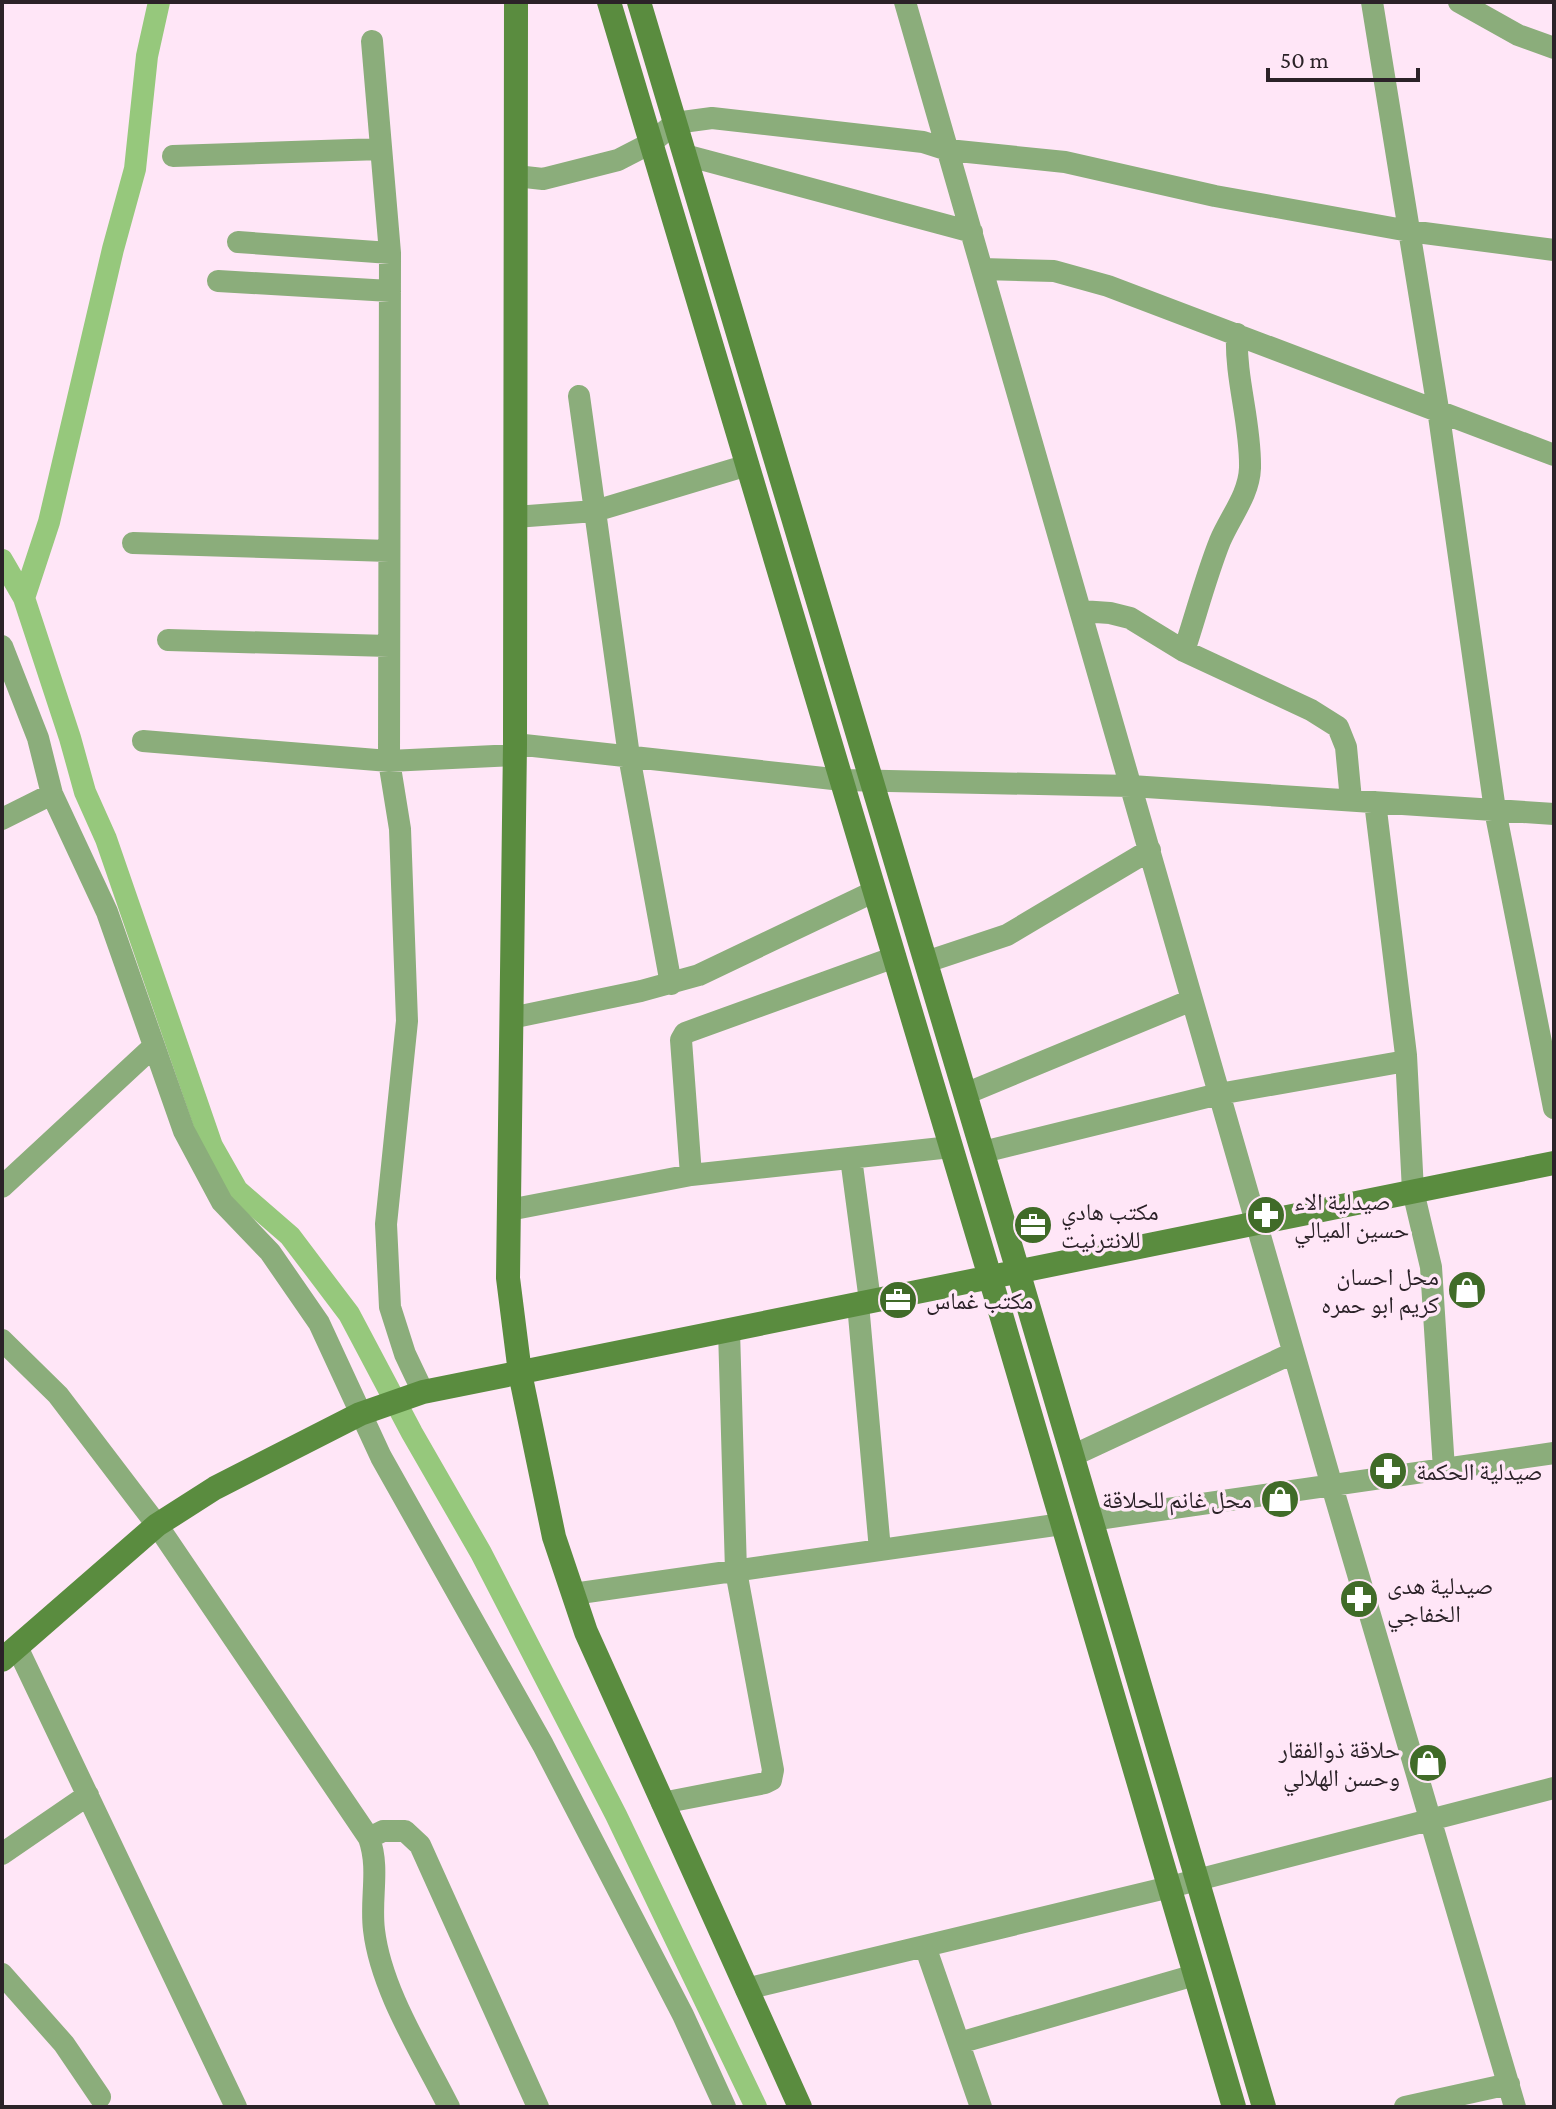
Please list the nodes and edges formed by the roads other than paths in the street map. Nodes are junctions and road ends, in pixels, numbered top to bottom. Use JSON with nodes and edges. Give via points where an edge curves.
{"nodes":[{"id":1,"x":516,"y":2,"type":"edge"},
{"id":2,"x":609,"y":2,"type":"edge"},
{"id":3,"x":639,"y":2,"type":"edge"},
{"id":4,"x":905,"y":2,"type":"edge"},
{"id":5,"x":1372,"y":2,"type":"edge"},
{"id":6,"x":1459,"y":2,"type":"edge"},
{"id":7,"x":372,"y":41,"type":"dead end"},
{"id":8,"x":1554,"y":48,"type":"edge"},
{"id":9,"x":675,"y":123,"type":"junction"},
{"id":10,"x":651,"y":143,"type":"junction"},
{"id":11,"x":381,"y":149,"type":"junction"},
{"id":12,"x":948,"y":150,"type":"junction"},
{"id":13,"x":685,"y":155,"type":"junction"},
{"id":14,"x":173,"y":156,"type":"dead end"},
{"id":15,"x":516,"y":176,"type":"junction"},
{"id":16,"x":1409,"y":231,"type":"junction"},
{"id":17,"x":972,"y":232,"type":"junction"},
{"id":18,"x":238,"y":242,"type":"dead end"},
{"id":19,"x":1554,"y":250,"type":"edge"},
{"id":20,"x":390,"y":253,"type":"junction"},
{"id":21,"x":982,"y":269,"type":"junction"},
{"id":22,"x":218,"y":281,"type":"dead end"},
{"id":23,"x":390,"y":291,"type":"junction"},
{"id":24,"x":1237,"y":334,"type":"junction"},
{"id":25,"x":579,"y":396,"type":"dead end"},
{"id":26,"x":1438,"y":409,"type":"junction"},
{"id":27,"x":1554,"y":455,"type":"edge"},
{"id":28,"x":748,"y":465,"type":"junction"},
{"id":29,"x":595,"y":511,"type":"junction"},
{"id":30,"x":515,"y":517,"type":"junction"},
{"id":31,"x":133,"y":543,"type":"dead end"},
{"id":32,"x":389,"y":551,"type":"junction"},
{"id":33,"x":1081,"y":611,"type":"junction"},
{"id":34,"x":168,"y":640,"type":"dead end"},
{"id":35,"x":2,"y":646,"type":"edge"},
{"id":36,"x":389,"y":646,"type":"junction"},
{"id":37,"x":1184,"y":651,"type":"junction"},
{"id":38,"x":143,"y":741,"type":"dead end"},
{"id":39,"x":515,"y":749,"type":"junction"},
{"id":40,"x":629,"y":756,"type":"junction"},
{"id":41,"x":389,"y":761,"type":"junction"},
{"id":42,"x":842,"y":780,"type":"junction"},
{"id":43,"x":872,"y":781,"type":"junction"},
{"id":44,"x":1131,"y":786,"type":"junction"},
{"id":45,"x":52,"y":794,"type":"junction"},
{"id":46,"x":1351,"y":800,"type":"junction"},
{"id":47,"x":1375,"y":802,"type":"junction"},
{"id":48,"x":1495,"y":810,"type":"junction"},
{"id":49,"x":1554,"y":814,"type":"edge"},
{"id":50,"x":2,"y":819,"type":"edge"},
{"id":51,"x":1150,"y":850,"type":"junction"},
{"id":52,"x":875,"y":891,"type":"junction"},
{"id":53,"x":895,"y":957,"type":"junction"},
{"id":54,"x":926,"y":962,"type":"junction"},
{"id":55,"x":671,"y":984,"type":"junction"},
{"id":56,"x":1192,"y":1000,"type":"junction"},
{"id":57,"x":511,"y":1018,"type":"junction"},
{"id":58,"x":154,"y":1046,"type":"junction"},
{"id":59,"x":1406,"y":1061,"type":"junction"},
{"id":60,"x":965,"y":1094,"type":"junction"},
{"id":61,"x":1219,"y":1094,"type":"junction"},
{"id":62,"x":1554,"y":1108,"type":"edge"},
{"id":63,"x":951,"y":1147,"type":"junction"},
{"id":64,"x":983,"y":1152,"type":"junction"},
{"id":65,"x":851,"y":1158,"type":"junction"},
{"id":66,"x":1554,"y":1163,"type":"edge"},
{"id":67,"x":691,"y":1175,"type":"junction"},
{"id":68,"x":2,"y":1187,"type":"edge"},
{"id":69,"x":1413,"y":1191,"type":"junction"},
{"id":70,"x":509,"y":1210,"type":"junction"},
{"id":71,"x":1256,"y":1223,"type":"junction"},
{"id":72,"x":1018,"y":1271,"type":"junction"},
{"id":73,"x":990,"y":1277,"type":"junction"},
{"id":74,"x":864,"y":1303,"type":"junction"},
{"id":75,"x":729,"y":1330,"type":"junction"},
{"id":76,"x":2,"y":1340,"type":"edge"},
{"id":77,"x":1293,"y":1353,"type":"junction"},
{"id":78,"x":520,"y":1373,"type":"junction"},
{"id":79,"x":423,"y":1392,"type":"junction"},
{"id":80,"x":370,"y":1410,"type":"junction"},
{"id":81,"x":1554,"y":1453,"type":"edge"},
{"id":82,"x":1072,"y":1456,"type":"junction"},
{"id":83,"x":1444,"y":1469,"type":"junction"},
{"id":84,"x":1332,"y":1486,"type":"junction"},
{"id":85,"x":1091,"y":1520,"type":"junction"},
{"id":86,"x":1062,"y":1524,"type":"junction"},
{"id":87,"x":157,"y":1525,"type":"junction"},
{"id":88,"x":880,"y":1550,"type":"junction"},
{"id":89,"x":736,"y":1571,"type":"junction"},
{"id":90,"x":573,"y":1594,"type":"junction"},
{"id":91,"x":10,"y":1654,"type":"edge"},
{"id":92,"x":1554,"y":1788,"type":"edge"},
{"id":93,"x":88,"y":1795,"type":"junction"},
{"id":94,"x":662,"y":1803,"type":"junction"},
{"id":95,"x":1431,"y":1820,"type":"junction"},
{"id":96,"x":369,"y":1838,"type":"junction"},
{"id":97,"x":2,"y":1854,"type":"edge"},
{"id":98,"x":1198,"y":1880,"type":"junction"},
{"id":99,"x":1170,"y":1887,"type":"junction"},
{"id":100,"x":925,"y":1946,"type":"junction"},
{"id":101,"x":2,"y":1974,"type":"edge"},
{"id":102,"x":1195,"y":1975,"type":"junction"},
{"id":103,"x":746,"y":1989,"type":"junction"},
{"id":104,"x":959,"y":2043,"type":"junction"},
{"id":105,"x":1509,"y":2084,"type":"junction"},
{"id":106,"x":100,"y":2097,"type":"dead end"},
{"id":107,"x":236,"y":2107,"type":"edge"},
{"id":108,"x":449,"y":2107,"type":"edge"},
{"id":109,"x":538,"y":2107,"type":"edge"},
{"id":110,"x":725,"y":2107,"type":"edge"},
{"id":111,"x":800,"y":2107,"type":"edge"},
{"id":112,"x":981,"y":2107,"type":"edge"},
{"id":113,"x":1234,"y":2107,"type":"edge"},
{"id":114,"x":1264,"y":2107,"type":"edge"},
{"id":115,"x":1405,"y":2107,"type":"edge"},
{"id":116,"x":1515,"y":2107,"type":"edge"}],
"edges":[{"from":1,"to":15,"type":"street"},
{"from":2,"to":10,"type":"street"},
{"from":3,"to":9,"type":"street"},
{"from":4,"to":12,"type":"street"},
{"from":5,"to":16,"type":"street"},
{"from":6,"to":8,"type":"street"},
{"from":7,"to":11,"type":"street"},
{"from":9,"to":10,"type":"street"},
{"from":9,"to":12,"type":"street","via":[[712,118],[923,142]]},
{"from":9,"to":13,"type":"street"},
{"from":10,"to":15,"type":"street","via":[[618,160],[543,179]]},
{"from":10,"to":28,"type":"street"},
{"from":11,"to":14,"type":"street"},
{"from":11,"to":20,"type":"street"},
{"from":12,"to":16,"type":"street","via":[[1065,162]]},
{"from":12,"to":17,"type":"street"},
{"from":13,"to":17,"type":"street"},
{"from":13,"to":43,"type":"street"},
{"from":15,"to":30,"type":"street"},
{"from":16,"to":19,"type":"street"},
{"from":16,"to":26,"type":"street"},
{"from":17,"to":21,"type":"street"},
{"from":18,"to":20,"type":"street"},
{"from":20,"to":23,"type":"street"},
{"from":21,"to":24,"type":"street","via":[[1054,271]]},
{"from":21,"to":33,"type":"street"},
{"from":22,"to":23,"type":"street"},
{"from":23,"to":32,"type":"street"},
{"from":24,"to":26,"type":"street"},
{"from":24,"to":37,"type":"street","via":[[1250,471]]},
{"from":25,"to":29,"type":"street"},
{"from":26,"to":27,"type":"street"},
{"from":26,"to":48,"type":"street"},
{"from":28,"to":29,"type":"street"},
{"from":28,"to":42,"type":"street"},
{"from":29,"to":30,"type":"street"},
{"from":29,"to":40,"type":"street"},
{"from":30,"to":39,"type":"street"},
{"from":31,"to":32,"type":"street"},
{"from":32,"to":36,"type":"street"},
{"from":33,"to":37,"type":"street","via":[[1130,618]]},
{"from":33,"to":44,"type":"street"},
{"from":34,"to":36,"type":"street"},
{"from":35,"to":45,"type":"street","via":[[38,738]]},
{"from":36,"to":41,"type":"street"},
{"from":37,"to":46,"type":"street","via":[[1338,727],[1346,747]]},
{"from":38,"to":41,"type":"street"},
{"from":39,"to":40,"type":"street"},
{"from":39,"to":41,"type":"street"},
{"from":39,"to":57,"type":"street"},
{"from":40,"to":42,"type":"street"},
{"from":40,"to":55,"type":"street"},
{"from":41,"to":79,"type":"street","via":[[400,829],[407,1021],[386,1224],[390,1307]]},
{"from":42,"to":43,"type":"street"},
{"from":42,"to":52,"type":"street"},
{"from":43,"to":44,"type":"street"},
{"from":43,"to":54,"type":"street"},
{"from":44,"to":46,"type":"street"},
{"from":44,"to":51,"type":"street"},
{"from":45,"to":50,"type":"street"},
{"from":45,"to":58,"type":"street","via":[[107,912]]},
{"from":46,"to":47,"type":"street"},
{"from":47,"to":48,"type":"street"},
{"from":47,"to":59,"type":"street"},
{"from":48,"to":49,"type":"street"},
{"from":48,"to":62,"type":"street"},
{"from":51,"to":54,"type":"street","via":[[1007,935]]},
{"from":51,"to":56,"type":"street"},
{"from":52,"to":53,"type":"street"},
{"from":52,"to":55,"type":"street"},
{"from":53,"to":63,"type":"street"},
{"from":53,"to":67,"type":"street","via":[[685,1033],[681,1040]]},
{"from":54,"to":60,"type":"street"},
{"from":55,"to":57,"type":"street"},
{"from":56,"to":60,"type":"street"},
{"from":56,"to":61,"type":"street"},
{"from":57,"to":70,"type":"street"},
{"from":58,"to":68,"type":"street"},
{"from":58,"to":80,"type":"street","via":[[184,1131],[222,1202],[270,1252]]},
{"from":59,"to":61,"type":"street"},
{"from":59,"to":69,"type":"street"},
{"from":60,"to":64,"type":"street"},
{"from":61,"to":64,"type":"street"},
{"from":61,"to":71,"type":"street"},
{"from":63,"to":65,"type":"street"},
{"from":63,"to":73,"type":"street"},
{"from":64,"to":72,"type":"street"},
{"from":65,"to":67,"type":"street"},
{"from":65,"to":74,"type":"street"},
{"from":66,"to":69,"type":"street"},
{"from":67,"to":70,"type":"street"},
{"from":69,"to":71,"type":"street"},
{"from":69,"to":83,"type":"street","via":[[1431,1267]]},
{"from":70,"to":78,"type":"street","via":[[508,1278]]},
{"from":71,"to":72,"type":"street"},
{"from":71,"to":77,"type":"street"},
{"from":72,"to":73,"type":"street"},
{"from":72,"to":82,"type":"street"},
{"from":73,"to":74,"type":"street"},
{"from":73,"to":86,"type":"street"},
{"from":74,"to":75,"type":"street"},
{"from":74,"to":88,"type":"street"},
{"from":75,"to":78,"type":"street"},
{"from":75,"to":89,"type":"street"},
{"from":76,"to":87,"type":"street","via":[[58,1395]]},
{"from":77,"to":82,"type":"street"},
{"from":77,"to":84,"type":"street"},
{"from":78,"to":79,"type":"street"},
{"from":78,"to":90,"type":"street","via":[[554,1537]]},
{"from":79,"to":80,"type":"street"},
{"from":80,"to":87,"type":"street","via":[[215,1488]]},
{"from":80,"to":110,"type":"street","via":[[389,1471],[543,1745]]},
{"from":81,"to":83,"type":"street"},
{"from":82,"to":85,"type":"street"},
{"from":83,"to":84,"type":"street"},
{"from":84,"to":85,"type":"street"},
{"from":84,"to":95,"type":"street"},
{"from":85,"to":98,"type":"street"},
{"from":86,"to":88,"type":"street"},
{"from":86,"to":99,"type":"street"},
{"from":87,"to":91,"type":"street"},
{"from":87,"to":96,"type":"street"},
{"from":88,"to":89,"type":"street"},
{"from":89,"to":90,"type":"street"},
{"from":89,"to":94,"type":"street","via":[[771,1780]]},
{"from":90,"to":94,"type":"street"},
{"from":91,"to":93,"type":"street"},
{"from":92,"to":95,"type":"street"},
{"from":93,"to":97,"type":"street"},
{"from":93,"to":107,"type":"street"},
{"from":94,"to":103,"type":"street"},
{"from":95,"to":98,"type":"street"},
{"from":95,"to":105,"type":"street"},
{"from":96,"to":108,"type":"street","via":[[376,1858],[374,1930],[386,1979]]},
{"from":96,"to":109,"type":"street","via":[[383,1831],[405,1831],[420,1845]]},
{"from":98,"to":99,"type":"street"},
{"from":98,"to":114,"type":"street"},
{"from":99,"to":100,"type":"street"},
{"from":99,"to":102,"type":"street"},
{"from":100,"to":103,"type":"street"},
{"from":100,"to":104,"type":"street"},
{"from":101,"to":106,"type":"street","via":[[64,2044]]},
{"from":102,"to":104,"type":"street"},
{"from":102,"to":113,"type":"street"},
{"from":103,"to":111,"type":"street"},
{"from":104,"to":112,"type":"street"},
{"from":105,"to":115,"type":"street"},
{"from":105,"to":116,"type":"street"}]}
